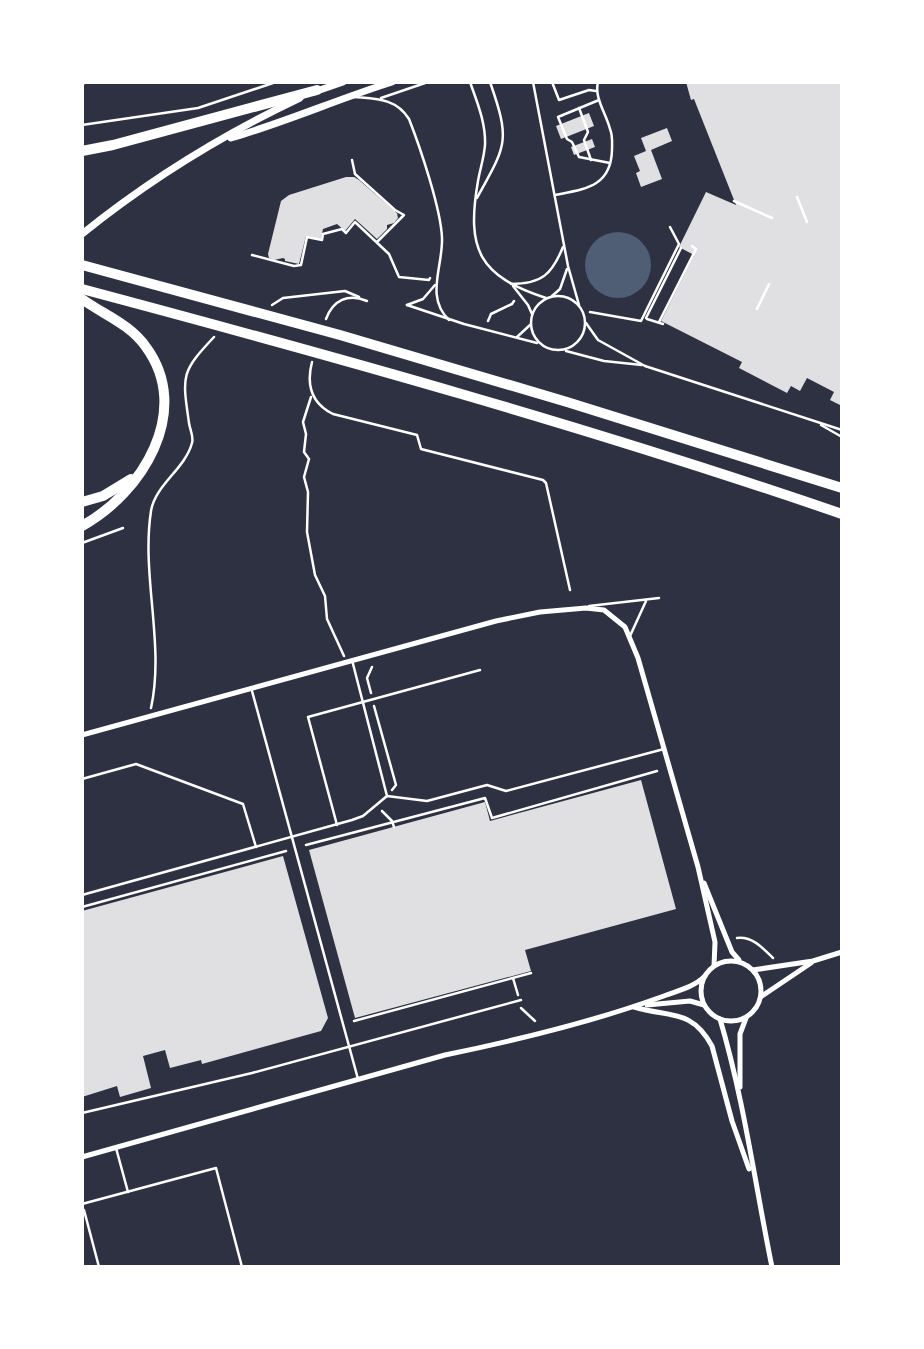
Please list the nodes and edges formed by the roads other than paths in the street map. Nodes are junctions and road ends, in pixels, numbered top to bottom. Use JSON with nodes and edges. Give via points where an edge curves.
{"nodes":[{"id":1,"x":343,"y":82,"type":"edge"},
{"id":2,"x":392,"y":82,"type":"edge"},
{"id":3,"x":428,"y":82,"type":"edge"},
{"id":4,"x":470,"y":82,"type":"edge"},
{"id":5,"x":490,"y":82,"type":"edge"},
{"id":6,"x":533,"y":82,"type":"edge"},
{"id":7,"x":552,"y":82,"type":"edge"},
{"id":8,"x":598,"y":82,"type":"edge"},
{"id":9,"x":317,"y":90,"type":"junction"},
{"id":10,"x":596,"y":91,"type":"junction"},
{"id":11,"x":346,"y":97,"type":"junction"},
{"id":12,"x":377,"y":99,"type":"junction"},
{"id":13,"x":599,"y":100,"type":"junction"},
{"id":14,"x":579,"y":108,"type":"junction"},
{"id":15,"x":220,"y":141,"type":"junction"},
{"id":16,"x":82,"y":151,"type":"edge"},
{"id":17,"x":591,"y":160,"type":"junction"},
{"id":18,"x":611,"y":164,"type":"junction"},
{"id":19,"x":555,"y":195,"type":"junction"},
{"id":20,"x":475,"y":201,"type":"junction"},
{"id":21,"x":82,"y":233,"type":"edge"},
{"id":22,"x":564,"y":244,"type":"junction"},
{"id":23,"x":82,"y":265,"type":"edge"},
{"id":24,"x":568,"y":266,"type":"junction"},
{"id":25,"x":437,"y":282,"type":"junction"},
{"id":26,"x":510,"y":284,"type":"junction"},
{"id":27,"x":82,"y":289,"type":"edge"},
{"id":28,"x":552,"y":296,"type":"junction"},
{"id":29,"x":546,"y":298,"type":"junction"},
{"id":30,"x":82,"y":299,"type":"edge"},
{"id":31,"x":579,"y":305,"type":"junction"},
{"id":32,"x":532,"y":314,"type":"junction"},
{"id":33,"x":449,"y":320,"type":"junction"},
{"id":34,"x":586,"y":323,"type":"junction"},
{"id":35,"x":531,"y":324,"type":"junction"},
{"id":36,"x":517,"y":337,"type":"junction"},
{"id":37,"x":540,"y":344,"type":"junction"},
{"id":38,"x":563,"y":350,"type":"junction"},
{"id":39,"x":643,"y":365,"type":"junction"},
{"id":40,"x":818,"y":423,"type":"junction"},
{"id":41,"x":842,"y":430,"type":"edge"},
{"id":42,"x":842,"y":437,"type":"edge"},
{"id":43,"x":150,"y":457,"type":"junction"},
{"id":44,"x":842,"y":488,"type":"edge"},
{"id":45,"x":82,"y":502,"type":"edge"},
{"id":46,"x":842,"y":514,"type":"edge"},
{"id":47,"x":82,"y":526,"type":"edge"},
{"id":48,"x":123,"y":528,"type":"dead end"},
{"id":49,"x":82,"y":543,"type":"edge"},
{"id":50,"x":574,"y":608,"type":"junction"},
{"id":51,"x":629,"y":636,"type":"junction"},
{"id":52,"x":349,"y":661,"type":"junction"},
{"id":53,"x":480,"y":670,"type":"dead end"},
{"id":54,"x":251,"y":688,"type":"junction"},
{"id":55,"x":363,"y":702,"type":"junction"},
{"id":56,"x":82,"y":735,"type":"edge"},
{"id":57,"x":664,"y":749,"type":"junction"},
{"id":58,"x":82,"y":779,"type":"edge"},
{"id":59,"x":387,"y":796,"type":"junction"},
{"id":60,"x":337,"y":825,"type":"junction"},
{"id":61,"x":292,"y":837,"type":"junction"},
{"id":62,"x":256,"y":847,"type":"junction"},
{"id":63,"x":698,"y":867,"type":"junction"},
{"id":64,"x":82,"y":895,"type":"edge"},
{"id":65,"x":842,"y":952,"type":"edge"},
{"id":66,"x":814,"y":961,"type":"junction"},
{"id":67,"x":741,"y":962,"type":"junction"},
{"id":68,"x":713,"y":966,"type":"junction"},
{"id":69,"x":754,"y":970,"type":"junction"},
{"id":70,"x":705,"y":976,"type":"junction"},
{"id":71,"x":762,"y":996,"type":"junction"},
{"id":72,"x":521,"y":1000,"type":"dead end"},
{"id":73,"x":704,"y":1005,"type":"junction"},
{"id":74,"x":634,"y":1007,"type":"junction"},
{"id":75,"x":746,"y":1018,"type":"junction"},
{"id":76,"x":720,"y":1019,"type":"junction"},
{"id":77,"x":349,"y":1047,"type":"junction"},
{"id":78,"x":358,"y":1079,"type":"junction"},
{"id":79,"x":740,"y":1094,"type":"junction"},
{"id":80,"x":82,"y":1113,"type":"edge"},
{"id":81,"x":116,"y":1147,"type":"junction"},
{"id":82,"x":82,"y":1157,"type":"edge"},
{"id":83,"x":754,"y":1182,"type":"junction"},
{"id":84,"x":128,"y":1192,"type":"junction"},
{"id":85,"x":82,"y":1204,"type":"edge"},
{"id":86,"x":242,"y":1267,"type":"edge"},
{"id":87,"x":772,"y":1267,"type":"edge"}],
"edges":[{"from":1,"to":9,"type":"main road"},
{"from":2,"to":11,"type":"main road"},
{"from":3,"to":12,"type":"lane"},
{"from":4,"to":20,"type":"lane","via":[[485,130]]},
{"from":5,"to":20,"type":"lane","via":[[503,126],[503,147]]},
{"from":6,"to":19,"type":"lane"},
{"from":7,"to":10,"type":"lane","via":[[559,100]]},
{"from":8,"to":10,"type":"lane"},
{"from":9,"to":15,"type":"main road"},
{"from":9,"to":16,"type":"highway"},
{"from":10,"to":13,"type":"lane"},
{"from":11,"to":12,"type":"lane"},
{"from":11,"to":15,"type":"main road"},
{"from":12,"to":25,"type":"lane","via":[[399,106],[412,128],[441,229]]},
{"from":13,"to":14,"type":"lane"},
{"from":13,"to":18,"type":"lane","via":[[611,131]]},
{"from":14,"to":17,"type":"lane"},
{"from":14,"to":17,"type":"lane","via":[[558,117],[579,157]]},
{"from":15,"to":21,"type":"main road","via":[[148,184]]},
{"from":17,"to":18,"type":"lane"},
{"from":18,"to":19,"type":"lane","via":[[599,183]]},
{"from":19,"to":22,"type":"lane"},
{"from":20,"to":26,"type":"lane","via":[[475,242],[483,259]]},
{"from":22,"to":24,"type":"lane"},
{"from":22,"to":26,"type":"lane","via":[[549,274],[525,284]]},
{"from":23,"to":44,"type":"highway","via":[[340,335]]},
{"from":24,"to":28,"type":"lane","via":[[560,289]]},
{"from":24,"to":31,"type":"lane"},
{"from":25,"to":33,"type":"lane","via":[[437,299]]},
{"from":25,"to":33,"type":"lane","via":[[423,299],[407,305]]},
{"from":26,"to":29,"type":"lane"},
{"from":26,"to":32,"type":"lane"},
{"from":27,"to":46,"type":"highway","via":[[560,424]]},
{"from":28,"to":29,"type":"lane"},
{"from":28,"to":31,"type":"lane"},
{"from":29,"to":32,"type":"lane"},
{"from":30,"to":43,"type":"highway","via":[[126,326],[152,356],[163,386],[164,416]]},
{"from":31,"to":34,"type":"lane"},
{"from":32,"to":35,"type":"lane"},
{"from":33,"to":36,"type":"lane"},
{"from":34,"to":38,"type":"lane","via":[[580,340]]},
{"from":34,"to":39,"type":"lane","via":[[598,340]]},
{"from":35,"to":36,"type":"lane"},
{"from":35,"to":37,"type":"lane"},
{"from":36,"to":37,"type":"lane"},
{"from":37,"to":38,"type":"lane"},
{"from":38,"to":39,"type":"lane"},
{"from":39,"to":40,"type":"lane"},
{"from":40,"to":41,"type":"lane"},
{"from":40,"to":42,"type":"lane"},
{"from":43,"to":45,"type":"highway","via":[[121,486]]},
{"from":43,"to":47,"type":"highway","via":[[124,495]]},
{"from":48,"to":49,"type":"lane"},
{"from":50,"to":51,"type":"street","via":[[604,610]]},
{"from":50,"to":51,"type":"lane","via":[[659,598],[645,601]]},
{"from":50,"to":52,"type":"street","via":[[496,621]]},
{"from":51,"to":57,"type":"street"},
{"from":52,"to":54,"type":"street"},
{"from":52,"to":55,"type":"lane"},
{"from":53,"to":55,"type":"lane"},
{"from":54,"to":56,"type":"street"},
{"from":54,"to":61,"type":"lane"},
{"from":55,"to":59,"type":"lane"},
{"from":55,"to":60,"type":"lane","via":[[308,717]]},
{"from":57,"to":59,"type":"lane","via":[[506,791],[487,785],[427,801]]},
{"from":57,"to":63,"type":"street"},
{"from":58,"to":62,"type":"lane","via":[[136,764],[232,799],[243,804]]},
{"from":59,"to":60,"type":"lane","via":[[363,816]]},
{"from":60,"to":61,"type":"lane"},
{"from":61,"to":62,"type":"lane"},
{"from":61,"to":77,"type":"lane"},
{"from":62,"to":64,"type":"lane"},
{"from":63,"to":67,"type":"street","via":[[732,951]]},
{"from":63,"to":68,"type":"street","via":[[715,943]]},
{"from":65,"to":66,"type":"street"},
{"from":66,"to":69,"type":"street"},
{"from":66,"to":71,"type":"street"},
{"from":67,"to":68,"type":"street","via":[[730,960]]},
{"from":67,"to":69,"type":"street"},
{"from":68,"to":70,"type":"street"},
{"from":69,"to":71,"type":"street"},
{"from":70,"to":73,"type":"street","via":[[701,988]]},
{"from":70,"to":74,"type":"street","via":[[691,986]]},
{"from":71,"to":75,"type":"street"},
{"from":72,"to":77,"type":"lane"},
{"from":73,"to":74,"type":"street","via":[[682,1001]]},
{"from":73,"to":76,"type":"street"},
{"from":74,"to":78,"type":"street"},
{"from":74,"to":83,"type":"street","via":[[690,1020],[706,1035]]},
{"from":75,"to":76,"type":"street"},
{"from":75,"to":79,"type":"street","via":[[740,1034]]},
{"from":76,"to":79,"type":"street"},
{"from":77,"to":78,"type":"lane"},
{"from":77,"to":80,"type":"lane"},
{"from":78,"to":81,"type":"street"},
{"from":79,"to":83,"type":"street"},
{"from":81,"to":82,"type":"street"},
{"from":81,"to":84,"type":"lane"},
{"from":83,"to":87,"type":"street"},
{"from":84,"to":85,"type":"lane"},
{"from":84,"to":86,"type":"lane","via":[[216,1168]]}]}
